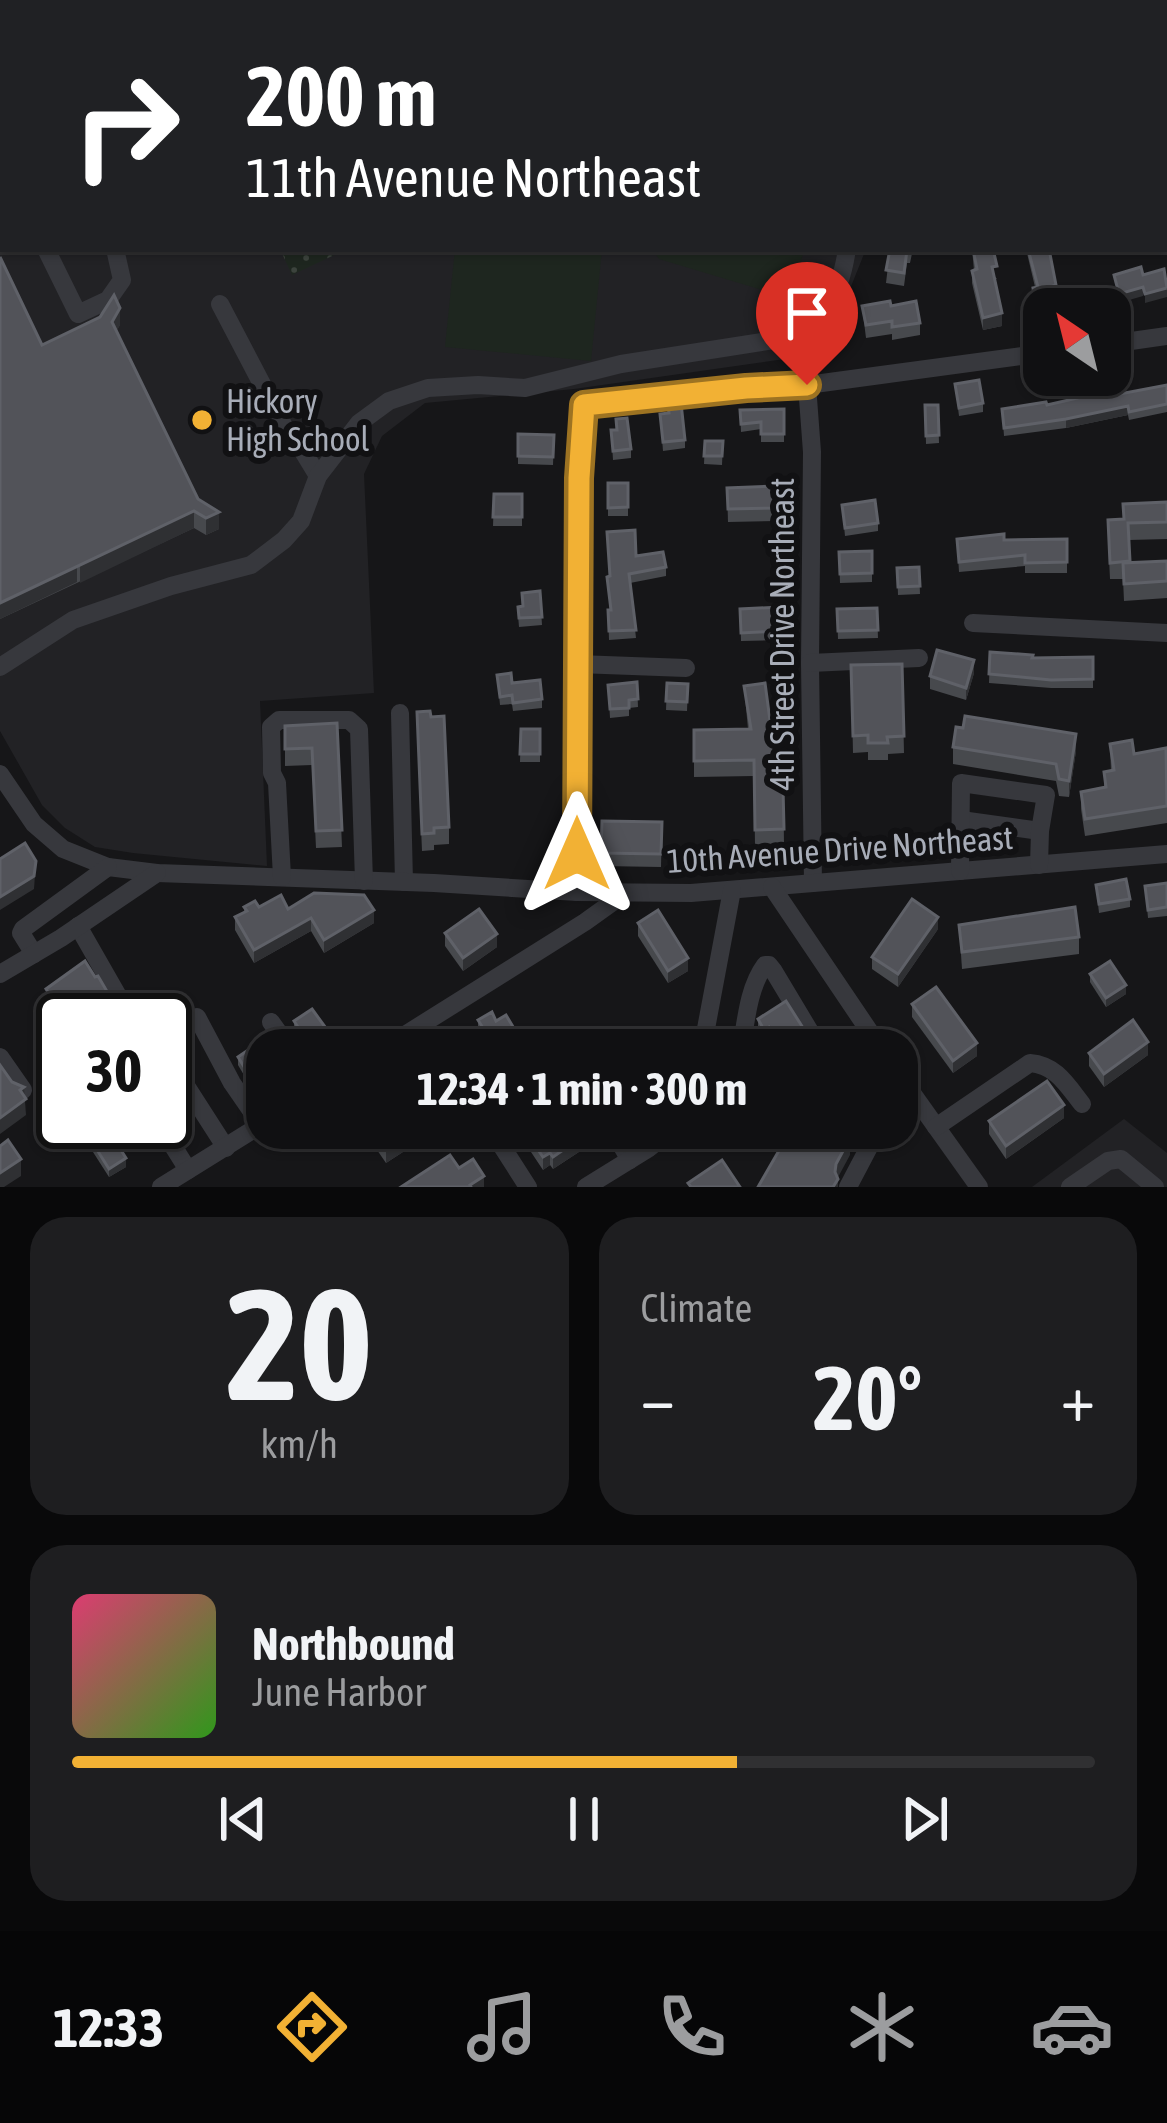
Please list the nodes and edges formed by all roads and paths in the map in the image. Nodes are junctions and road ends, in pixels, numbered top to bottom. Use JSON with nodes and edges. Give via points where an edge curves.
{"nodes":[{"id":1,"x":47,"y":252,"type":"edge"},
{"id":2,"x":116,"y":252,"type":"edge"},
{"id":3,"x":847,"y":252,"type":"edge"},
{"id":4,"x":220,"y":304,"type":"dead end"},
{"id":5,"x":1167,"y":336,"type":"edge"},
{"id":6,"x":1131,"y":341,"type":"edge"},
{"id":7,"x":1023,"y":356,"type":"edge"},
{"id":8,"x":807,"y":385,"type":"junction"},
{"id":9,"x":318,"y":476,"type":"junction"},
{"id":10,"x":973,"y":622,"type":"dead end"},
{"id":11,"x":1167,"y":634,"type":"edge"},
{"id":12,"x":919,"y":658,"type":"dead end"},
{"id":13,"x":810,"y":663,"type":"junction"},
{"id":14,"x":578,"y":664,"type":"junction"},
{"id":15,"x":0,"y":667,"type":"edge"},
{"id":16,"x":686,"y":668,"type":"dead end"},
{"id":17,"x":400,"y":713,"type":"dead end"},
{"id":18,"x":0,"y":774,"type":"edge"},
{"id":19,"x":961,"y":820,"type":"junction"},
{"id":20,"x":1040,"y":831,"type":"junction"},
{"id":21,"x":1167,"y":854,"type":"edge"},
{"id":22,"x":1039,"y":865,"type":"junction"},
{"id":23,"x":108,"y":866,"type":"junction"},
{"id":24,"x":960,"y":871,"type":"junction"},
{"id":25,"x":157,"y":873,"type":"junction"},
{"id":26,"x":282,"y":877,"type":"junction"},
{"id":27,"x":364,"y":881,"type":"junction"},
{"id":28,"x":404,"y":882,"type":"junction"},
{"id":29,"x":813,"y":884,"type":"junction"},
{"id":30,"x":772,"y":886,"type":"junction"},
{"id":31,"x":732,"y":890,"type":"junction"},
{"id":32,"x":578,"y":892,"type":"junction"},
{"id":33,"x":624,"y":894,"type":"junction"},
{"id":34,"x":78,"y":926,"type":"junction"},
{"id":35,"x":34,"y":954,"type":"junction"},
{"id":36,"x":0,"y":974,"type":"edge"},
{"id":37,"x":116,"y":993,"type":"edge"},
{"id":38,"x":197,"y":1017,"type":"dead end"},
{"id":39,"x":271,"y":1022,"type":"dead end"},
{"id":40,"x":276,"y":1029,"type":"edge"},
{"id":41,"x":414,"y":1029,"type":"edge"},
{"id":42,"x":706,"y":1029,"type":"edge"},
{"id":43,"x":745,"y":1029,"type":"edge"},
{"id":44,"x":808,"y":1029,"type":"edge"},
{"id":45,"x":868,"y":1029,"type":"edge"},
{"id":46,"x":0,"y":1057,"type":"edge"},
{"id":47,"x":23,"y":1090,"type":"edge"},
{"id":48,"x":192,"y":1095,"type":"edge"},
{"id":49,"x":246,"y":1100,"type":"edge"},
{"id":50,"x":1082,"y":1104,"type":"dead end"},
{"id":51,"x":918,"y":1110,"type":"edge"},
{"id":52,"x":936,"y":1127,"type":"junction"},
{"id":53,"x":246,"y":1135,"type":"edge"},
{"id":54,"x":226,"y":1148,"type":"junction"},
{"id":55,"x":175,"y":1149,"type":"edge"},
{"id":56,"x":504,"y":1149,"type":"edge"},
{"id":57,"x":623,"y":1149,"type":"edge"},
{"id":58,"x":647,"y":1149,"type":"edge"},
{"id":59,"x":868,"y":1149,"type":"edge"},
{"id":60,"x":630,"y":1160,"type":"junction"},
{"id":61,"x":188,"y":1170,"type":"junction"},
{"id":62,"x":161,"y":1187,"type":"edge"},
{"id":63,"x":528,"y":1187,"type":"edge"},
{"id":64,"x":586,"y":1187,"type":"edge"},
{"id":65,"x":848,"y":1187,"type":"edge"},
{"id":66,"x":979,"y":1187,"type":"edge"},
{"id":67,"x":1070,"y":1187,"type":"edge"},
{"id":68,"x":1155,"y":1187,"type":"edge"}],
"edges":[{"from":1,"to":2,"type":"street","via":[[78,314],[108,300],[122,280]]},
{"from":3,"to":9,"type":"street","via":[[831,299],[801,331],[526,388],[428,388],[389,401],[359,423]]},
{"from":4,"to":9,"type":"street"},
{"from":5,"to":6,"type":"street"},
{"from":7,"to":8,"type":"street"},
{"from":8,"to":13,"type":"street","name":"4th Street Drive Northeast"},
{"from":8,"to":14,"type":"street","via":[[584,405]]},
{"from":9,"to":15,"type":"street","via":[[301,521],[251,565],[73,620]]},
{"from":10,"to":11,"type":"street"},
{"from":12,"to":13,"type":"street"},
{"from":13,"to":29,"type":"street","name":"4th Street Drive Northeast"},
{"from":14,"to":16,"type":"street"},
{"from":14,"to":32,"type":"street"},
{"from":17,"to":28,"type":"street"},
{"from":18,"to":23,"type":"street","name":"10th Avenue Drive Northeast","via":[[45,835]]},
{"from":19,"to":20,"type":"street"},
{"from":19,"to":20,"type":"street","via":[[961,783],[1046,794]]},
{"from":19,"to":24,"type":"street"},
{"from":20,"to":22,"type":"street"},
{"from":21,"to":22,"type":"street","name":"10th Avenue Drive Northeast"},
{"from":22,"to":24,"type":"street","name":"10th Avenue Drive Northeast"},
{"from":23,"to":25,"type":"street","name":"10th Avenue Drive Northeast"},
{"from":23,"to":35,"type":"street","via":[[23,929]]},
{"from":24,"to":29,"type":"street","name":"10th Avenue Drive Northeast"},
{"from":25,"to":26,"type":"street","name":"10th Avenue Drive Northeast"},
{"from":25,"to":34,"type":"street"},
{"from":26,"to":27,"type":"street","name":"10th Avenue Drive Northeast"},
{"from":26,"to":27,"type":"street","via":[[271,727],[278,720],[349,720],[359,729]]},
{"from":27,"to":28,"type":"street","name":"10th Avenue Drive Northeast"},
{"from":28,"to":32,"type":"street","name":"10th Avenue Drive Northeast"},
{"from":29,"to":30,"type":"street","name":"10th Avenue Drive Northeast"},
{"from":30,"to":31,"type":"street","name":"10th Avenue Drive Northeast"},
{"from":30,"to":45,"type":"street"},
{"from":31,"to":33,"type":"street","name":"10th Avenue Drive Northeast"},
{"from":31,"to":42,"type":"street"},
{"from":32,"to":33,"type":"street","name":"10th Avenue Drive Northeast"},
{"from":33,"to":41,"type":"street"},
{"from":34,"to":35,"type":"street"},
{"from":34,"to":37,"type":"street"},
{"from":35,"to":36,"type":"street"},
{"from":38,"to":49,"type":"street"},
{"from":39,"to":40,"type":"street"},
{"from":43,"to":44,"type":"street","via":[[765,965]]},
{"from":46,"to":47,"type":"street"},
{"from":48,"to":54,"type":"street"},
{"from":50,"to":52,"type":"street","via":[[1061,1076],[1030,1063]]},
{"from":51,"to":52,"type":"street"},
{"from":52,"to":66,"type":"street"},
{"from":53,"to":54,"type":"street"},
{"from":54,"to":61,"type":"street"},
{"from":55,"to":61,"type":"street"},
{"from":56,"to":63,"type":"street"},
{"from":57,"to":60,"type":"street"},
{"from":58,"to":60,"type":"street"},
{"from":59,"to":65,"type":"street"},
{"from":60,"to":64,"type":"street"},
{"from":61,"to":62,"type":"street"},
{"from":67,"to":68,"type":"street","via":[[1120,1159]]}]}
